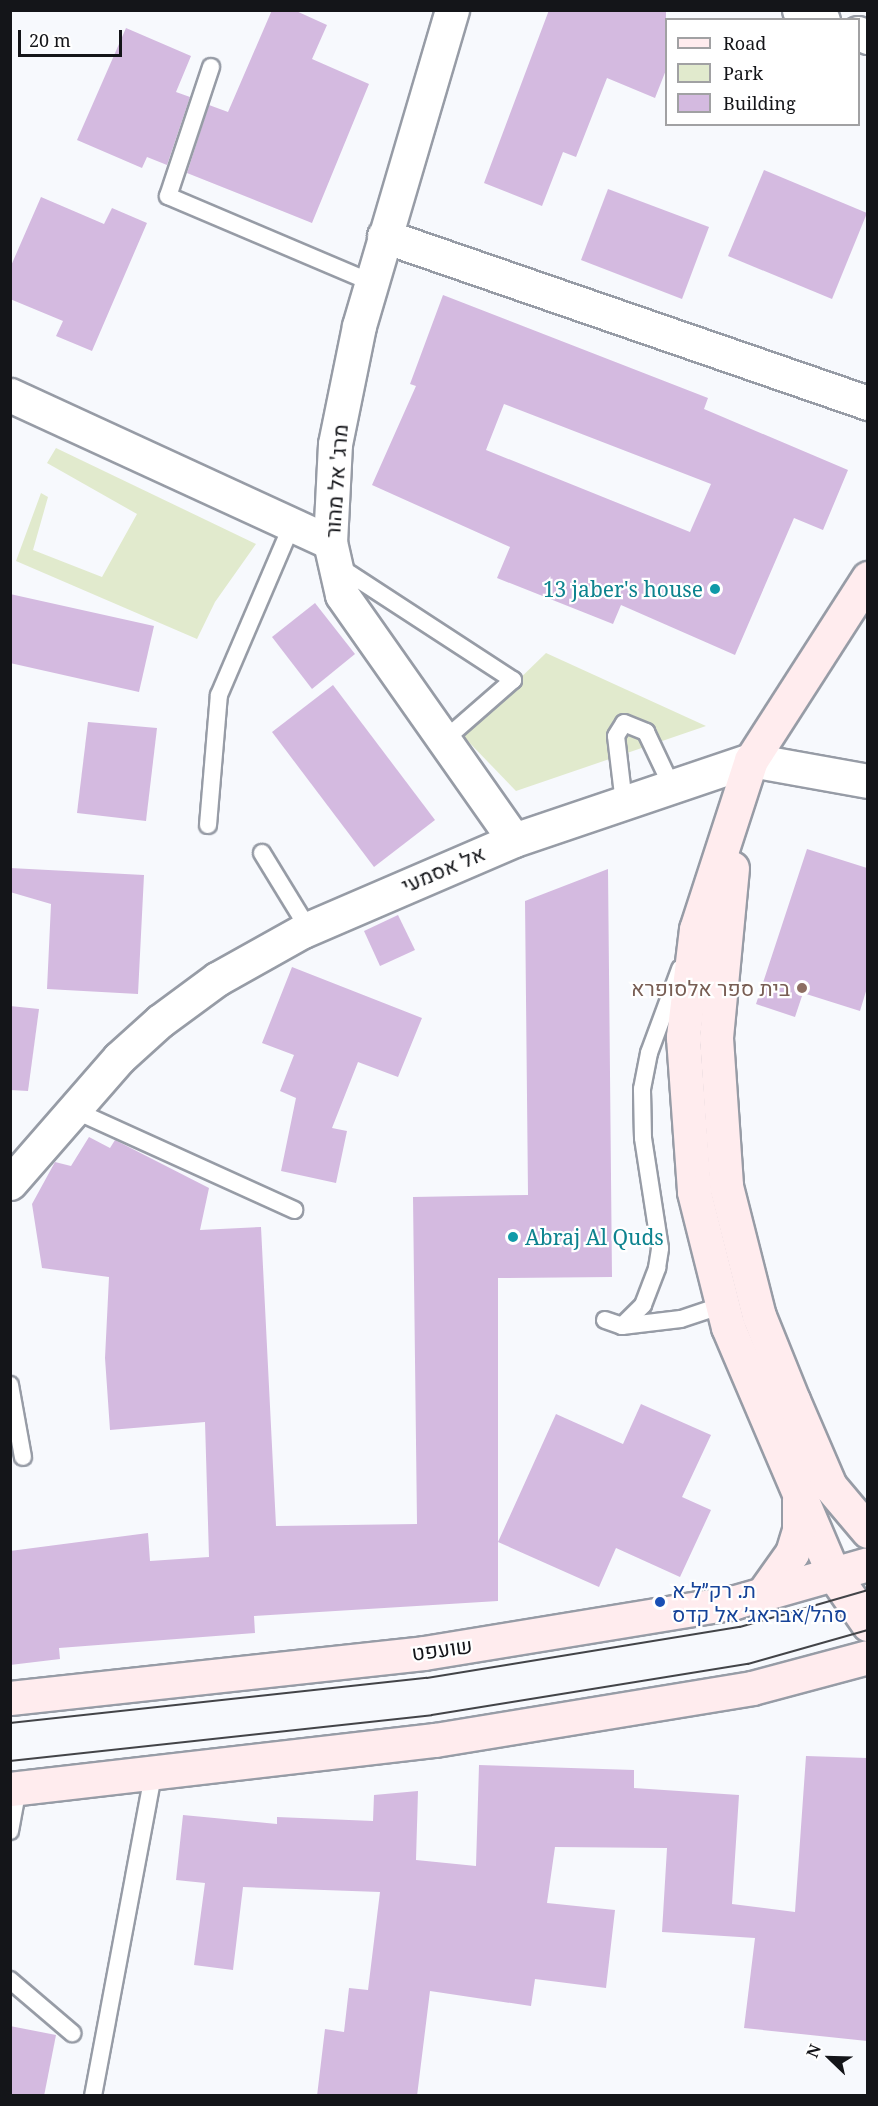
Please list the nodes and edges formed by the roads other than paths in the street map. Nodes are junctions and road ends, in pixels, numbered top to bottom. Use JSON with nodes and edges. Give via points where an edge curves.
{"nodes":[{"id":1,"x":452,"y":10,"type":"edge"},
{"id":2,"x":799,"y":10,"type":"edge"},
{"id":3,"x":818,"y":18,"type":"edge"},
{"id":4,"x":211,"y":67,"type":"dead end"},
{"id":5,"x":384,"y":236,"type":"junction"},
{"id":6,"x":371,"y":282,"type":"junction"},
{"id":7,"x":10,"y":395,"type":"edge"},
{"id":8,"x":867,"y":402,"type":"edge"},
{"id":9,"x":292,"y":525,"type":"junction"},
{"id":10,"x":332,"y":553,"type":"junction"},
{"id":11,"x":867,"y":578,"type":"edge"},
{"id":12,"x":443,"y":741,"type":"junction"},
{"id":13,"x":751,"y":760,"type":"junction"},
{"id":14,"x":867,"y":782,"type":"edge"},
{"id":15,"x":672,"y":787,"type":"junction"},
{"id":16,"x":624,"y":803,"type":"junction"},
{"id":17,"x":208,"y":825,"type":"dead end"},
{"id":18,"x":514,"y":840,"type":"junction"},
{"id":19,"x":262,"y":853,"type":"dead end"},
{"id":20,"x":308,"y":928,"type":"junction"},
{"id":21,"x":696,"y":929,"type":"junction"},
{"id":22,"x":74,"y":1110,"type":"junction"},
{"id":23,"x":10,"y":1183,"type":"edge"},
{"id":24,"x":294,"y":1210,"type":"dead end"},
{"id":25,"x":752,"y":1292,"type":"junction"},
{"id":26,"x":722,"y":1306,"type":"junction"},
{"id":27,"x":605,"y":1320,"type":"dead end"},
{"id":28,"x":622,"y":1326,"type":"junction"},
{"id":29,"x":10,"y":1384,"type":"edge"},
{"id":30,"x":22,"y":1457,"type":"dead end"},
{"id":31,"x":799,"y":1494,"type":"junction"},
{"id":32,"x":867,"y":1531,"type":"edge"},
{"id":33,"x":867,"y":1564,"type":"edge"},
{"id":34,"x":834,"y":1575,"type":"junction"},
{"id":35,"x":762,"y":1595,"type":"junction"},
{"id":36,"x":867,"y":1624,"type":"edge"},
{"id":37,"x":867,"y":1657,"type":"edge"},
{"id":38,"x":10,"y":1698,"type":"edge"},
{"id":39,"x":154,"y":1771,"type":"junction"},
{"id":40,"x":14,"y":1788,"type":"edge"},
{"id":41,"x":10,"y":1832,"type":"edge"},
{"id":42,"x":10,"y":1980,"type":"edge"},
{"id":43,"x":72,"y":2033,"type":"dead end"},
{"id":44,"x":93,"y":2096,"type":"edge"}],
"edges":[{"from":1,"to":5,"type":"street","name":"מרג' אל מהור"},
{"from":2,"to":3,"type":"street"},
{"from":4,"to":6,"type":"lane","via":[[168,196]]},
{"from":5,"to":6,"type":"street","name":"מרג' אל מהור"},
{"from":5,"to":8,"type":"street"},
{"from":6,"to":10,"type":"street","name":"מרג' אל מהור","via":[[335,444]]},
{"from":7,"to":9,"type":"street"},
{"from":9,"to":10,"type":"street"},
{"from":9,"to":17,"type":"lane","via":[[219,695]]},
{"from":10,"to":12,"type":"street","name":"מרג' אל מהור","via":[[342,596]]},
{"from":10,"to":12,"type":"lane","via":[[513,680]]},
{"from":11,"to":13,"type":"street"},
{"from":12,"to":18,"type":"street","name":"מרג' אל מהור"},
{"from":13,"to":14,"type":"street"},
{"from":13,"to":15,"type":"street","name":"אל אסמעי"},
{"from":13,"to":21,"type":"street"},
{"from":13,"to":25,"type":"street","via":[[725,908],[716,1038],[726,1186]]},
{"from":15,"to":16,"type":"street","name":"אל אסמעי"},
{"from":15,"to":16,"type":"lane","via":[[646,732],[624,723],[616,736]]},
{"from":16,"to":18,"type":"street","name":"אל אסמעי"},
{"from":18,"to":20,"type":"street","name":"אל אסמעי"},
{"from":19,"to":20,"type":"lane"},
{"from":20,"to":22,"type":"street","name":"אל אסמעי","via":[[217,979],[160,1021],[119,1058]]},
{"from":21,"to":26,"type":"street","via":[[683,1037],[684,1105],[694,1192]]},
{"from":21,"to":28,"type":"lane","via":[[649,1053],[642,1089],[643,1138],[660,1248],[657,1268],[643,1305]]},
{"from":22,"to":23,"type":"street","name":"אל אסמעי"},
{"from":22,"to":24,"type":"lane"},
{"from":25,"to":26,"type":"lane"},
{"from":25,"to":32,"type":"street","via":[[830,1486]]},
{"from":26,"to":28,"type":"lane","via":[[681,1319]]},
{"from":26,"to":31,"type":"street"},
{"from":27,"to":28,"type":"lane"},
{"from":29,"to":30,"type":"lane"},
{"from":31,"to":34,"type":"street"},
{"from":31,"to":35,"type":"street","via":[[799,1530],[792,1552]]},
{"from":33,"to":34,"type":"street","name":"שועפט"},
{"from":34,"to":35,"type":"street","name":"שועפט"},
{"from":34,"to":36,"type":"street"},
{"from":35,"to":38,"type":"street","name":"שועפט","via":[[424,1653]]},
{"from":37,"to":39,"type":"street","via":[[752,1688],[435,1740]]},
{"from":39,"to":40,"type":"street"},
{"from":39,"to":44,"type":"lane"},
{"from":40,"to":41,"type":"lane"},
{"from":42,"to":43,"type":"lane"}]}
